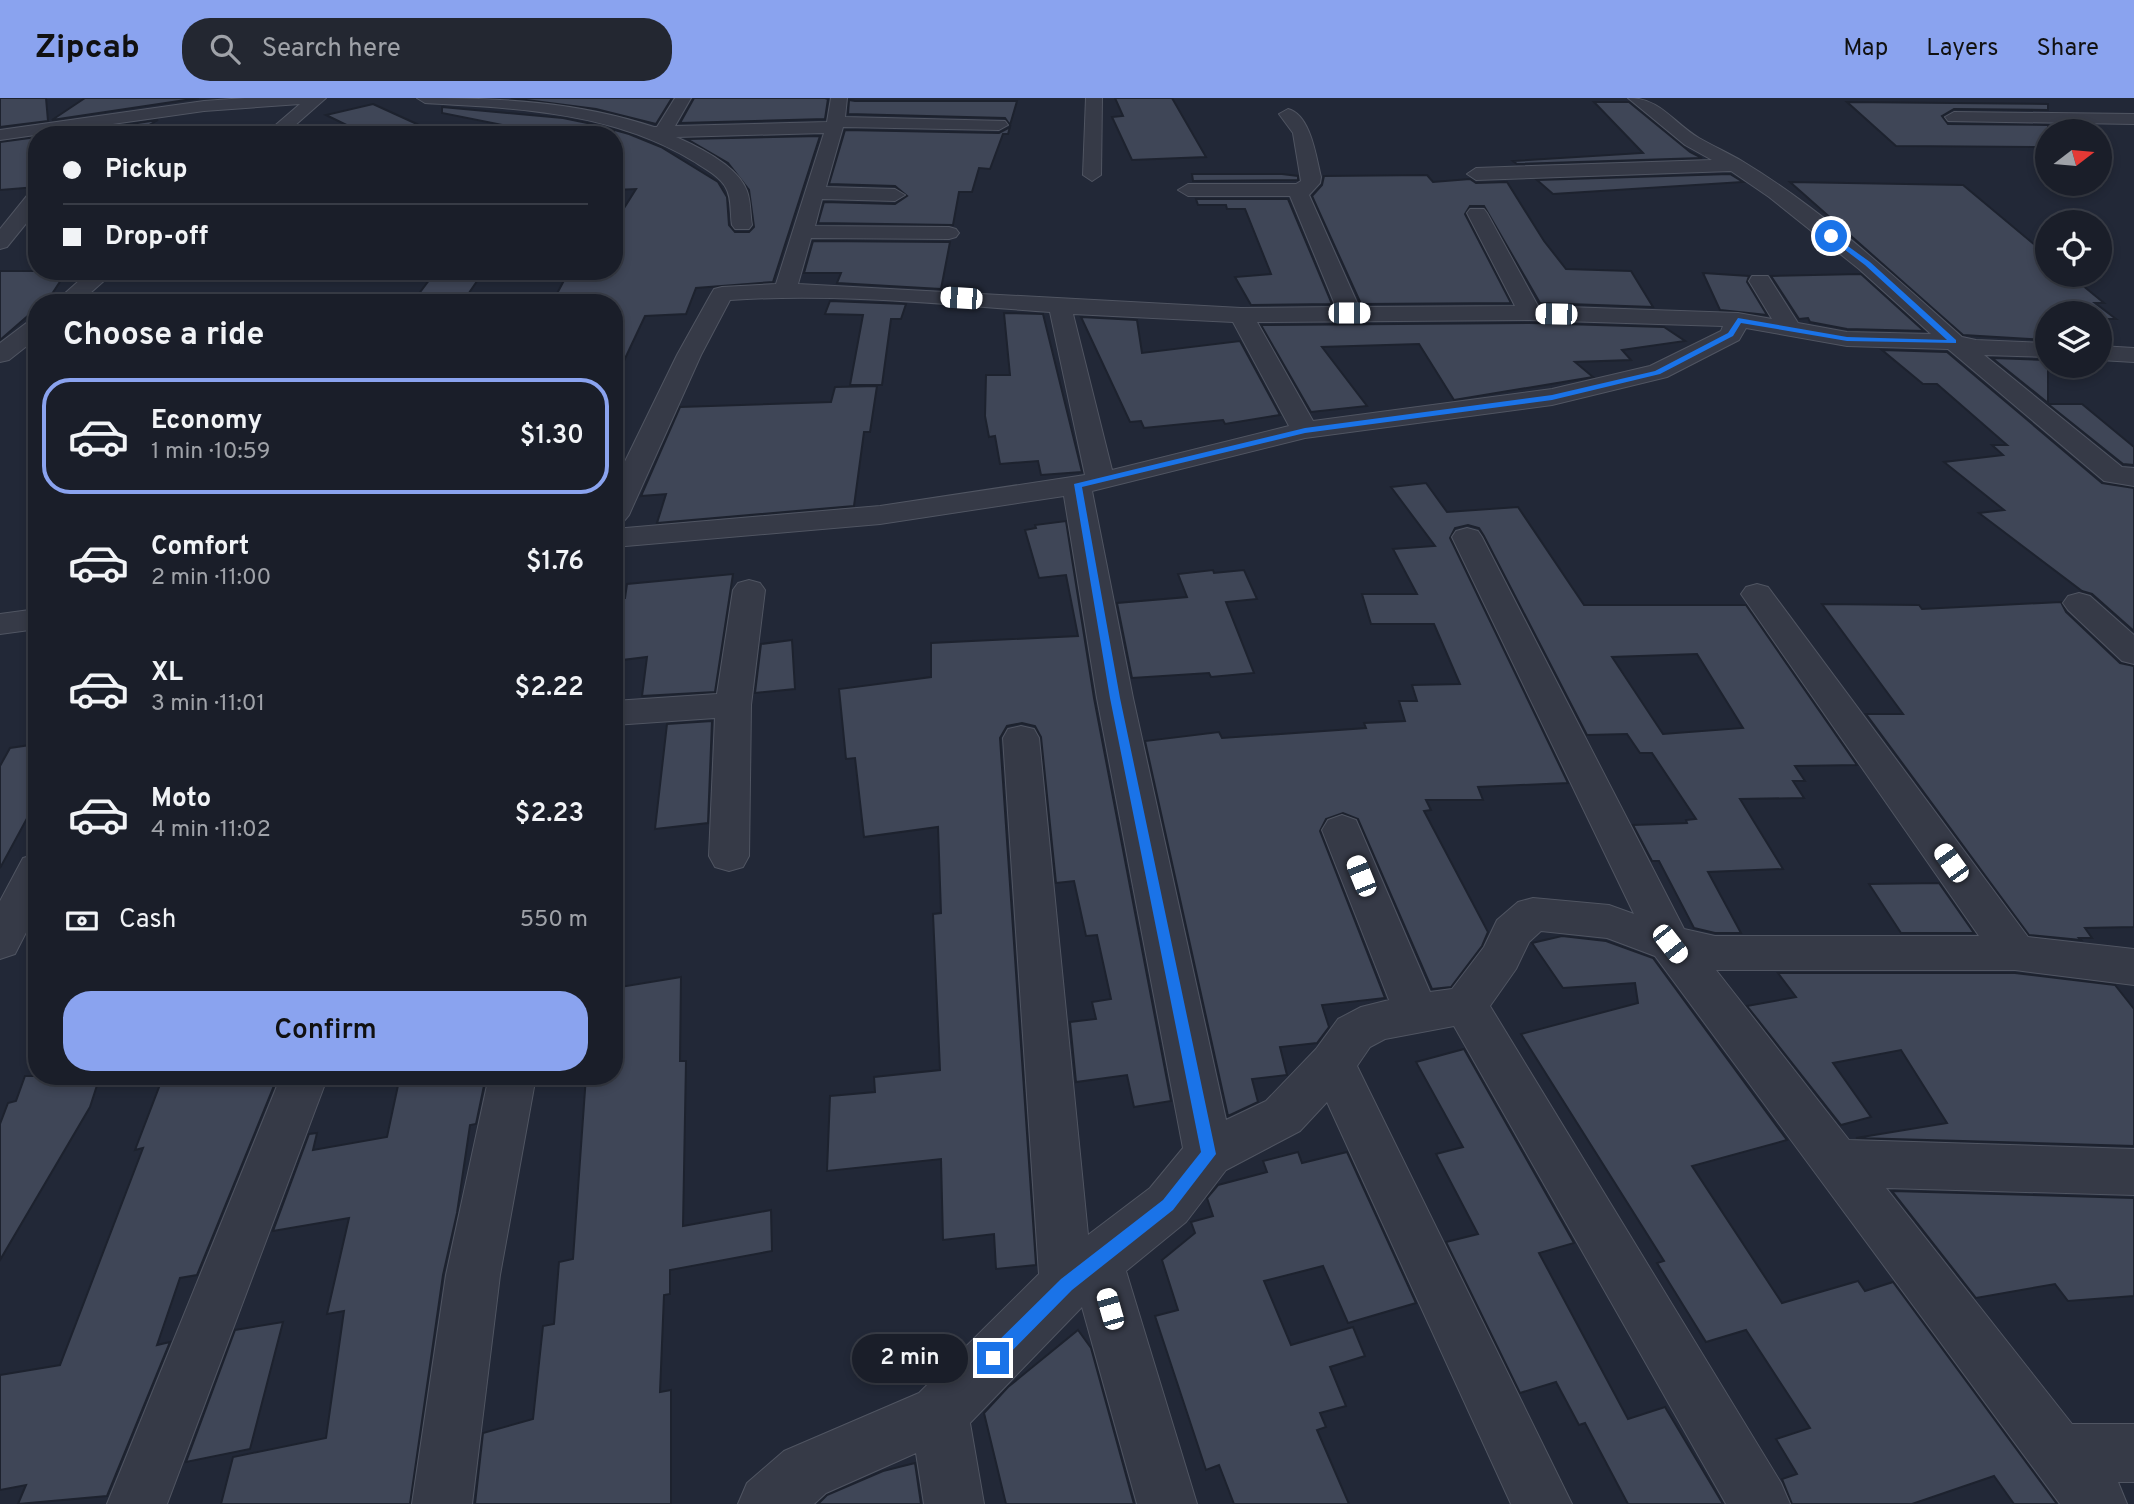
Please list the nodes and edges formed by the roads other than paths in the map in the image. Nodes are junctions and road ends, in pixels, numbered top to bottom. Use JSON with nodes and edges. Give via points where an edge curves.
{"nodes":[{"id":1,"x":138,"y":98,"type":"edge"},
{"id":2,"x":317,"y":98,"type":"edge"},
{"id":3,"x":425,"y":98,"type":"edge"},
{"id":4,"x":683,"y":98,"type":"edge"},
{"id":5,"x":839,"y":98,"type":"edge"},
{"id":6,"x":1094,"y":98,"type":"edge"},
{"id":7,"x":1636,"y":98,"type":"edge"},
{"id":8,"x":465,"y":99,"type":"edge"},
{"id":9,"x":2127,"y":108,"type":"edge"},
{"id":10,"x":1288,"y":114,"type":"dead end"},
{"id":11,"x":1954,"y":117,"type":"dead end"},
{"id":12,"x":835,"y":125,"type":"junction"},
{"id":13,"x":999,"y":125,"type":"dead end"},
{"id":14,"x":92,"y":126,"type":"edge"},
{"id":15,"x":99,"y":126,"type":"edge"},
{"id":16,"x":284,"y":126,"type":"edge"},
{"id":17,"x":657,"y":132,"type":"junction"},
{"id":18,"x":28,"y":133,"type":"edge"},
{"id":19,"x":0,"y":135,"type":"edge"},
{"id":20,"x":1735,"y":164,"type":"junction"},
{"id":21,"x":1476,"y":174,"type":"dead end"},
{"id":22,"x":1092,"y":175,"type":"dead end"},
{"id":23,"x":1188,"y":190,"type":"dead end"},
{"id":24,"x":1300,"y":190,"type":"junction"},
{"id":25,"x":814,"y":194,"type":"junction"},
{"id":26,"x":894,"y":195,"type":"dead end"},
{"id":27,"x":28,"y":207,"type":"edge"},
{"id":28,"x":1477,"y":213,"type":"dead end"},
{"id":29,"x":742,"y":225,"type":"dead end"},
{"id":30,"x":803,"y":232,"type":"junction"},
{"id":31,"x":949,"y":233,"type":"dead end"},
{"id":32,"x":0,"y":243,"type":"edge"},
{"id":33,"x":93,"y":280,"type":"edge"},
{"id":34,"x":1760,"y":281,"type":"dead end"},
{"id":35,"x":785,"y":290,"type":"junction"},
{"id":36,"x":76,"y":294,"type":"edge"},
{"id":37,"x":1060,"y":306,"type":"junction"},
{"id":38,"x":1349,"y":313,"type":"junction"},
{"id":39,"x":1530,"y":313,"type":"junction"},
{"id":40,"x":1241,"y":314,"type":"junction"},
{"id":41,"x":1738,"y":320,"type":"junction"},
{"id":42,"x":1791,"y":331,"type":"junction"},
{"id":43,"x":28,"y":333,"type":"edge"},
{"id":44,"x":1954,"y":342,"type":"junction"},
{"id":45,"x":2035,"y":349,"type":"edge"},
{"id":46,"x":2112,"y":354,"type":"edge"},
{"id":47,"x":0,"y":355,"type":"edge"},
{"id":48,"x":2134,"y":355,"type":"edge"},
{"id":49,"x":1305,"y":430,"type":"junction"},
{"id":50,"x":2134,"y":477,"type":"edge"},
{"id":51,"x":1089,"y":483,"type":"junction"},
{"id":52,"x":623,"y":496,"type":"edge"},
{"id":53,"x":623,"y":537,"type":"edge"},
{"id":54,"x":1467,"y":537,"type":"dead end"},
{"id":55,"x":749,"y":590,"type":"dead end"},
{"id":56,"x":1757,"y":594,"type":"dead end"},
{"id":57,"x":2079,"y":603,"type":"dead end"},
{"id":58,"x":28,"y":620,"type":"edge"},
{"id":59,"x":0,"y":624,"type":"edge"},
{"id":60,"x":2134,"y":653,"type":"edge"},
{"id":61,"x":733,"y":705,"type":"junction"},
{"id":62,"x":623,"y":712,"type":"edge"},
{"id":63,"x":1021,"y":738,"type":"dead end"},
{"id":64,"x":1342,"y":830,"type":"dead end"},
{"id":65,"x":729,"y":856,"type":"dead end"},
{"id":66,"x":28,"y":887,"type":"edge"},
{"id":67,"x":0,"y":942,"type":"edge"},
{"id":68,"x":1670,"y":944,"type":"junction"},
{"id":69,"x":2015,"y":953,"type":"junction"},
{"id":70,"x":2134,"y":967,"type":"edge"},
{"id":71,"x":1440,"y":1008,"type":"junction"},
{"id":72,"x":1332,"y":1063,"type":"junction"},
{"id":73,"x":301,"y":1085,"type":"edge"},
{"id":74,"x":511,"y":1085,"type":"edge"},
{"id":75,"x":1209,"y":1154,"type":"junction"},
{"id":76,"x":1839,"y":1163,"type":"junction"},
{"id":77,"x":2134,"y":1172,"type":"edge"},
{"id":78,"x":1081,"y":1273,"type":"junction"},
{"id":79,"x":939,"y":1413,"type":"junction"},
{"id":80,"x":2058,"y":1453,"type":"junction"},
{"id":81,"x":2134,"y":1453,"type":"edge"},
{"id":82,"x":137,"y":1504,"type":"edge"},
{"id":83,"x":442,"y":1504,"type":"edge"},
{"id":84,"x":768,"y":1504,"type":"edge"},
{"id":85,"x":954,"y":1504,"type":"edge"},
{"id":86,"x":1167,"y":1504,"type":"edge"},
{"id":87,"x":1542,"y":1504,"type":"edge"},
{"id":88,"x":1760,"y":1504,"type":"edge"},
{"id":89,"x":2096,"y":1504,"type":"edge"}],
"edges":[{"from":1,"to":14,"type":"street"},
{"from":2,"to":15,"type":"street","via":[[204,106]]},
{"from":2,"to":16,"type":"street"},
{"from":3,"to":8,"type":"street"},
{"from":4,"to":17,"type":"street"},
{"from":5,"to":12,"type":"street"},
{"from":6,"to":22,"type":"street"},
{"from":7,"to":20,"type":"street","via":[[1690,141]]},
{"from":8,"to":17,"type":"street","via":[[585,114]]},
{"from":9,"to":11,"type":"street"},
{"from":10,"to":24,"type":"street","via":[[1302,133],[1311,177]]},
{"from":12,"to":13,"type":"street"},
{"from":12,"to":17,"type":"street"},
{"from":12,"to":25,"type":"street"},
{"from":17,"to":29,"type":"street","via":[[720,171],[736,188]]},
{"from":18,"to":19,"type":"street"},
{"from":20,"to":21,"type":"street"},
{"from":20,"to":44,"type":"street","via":[[1867,264]]},
{"from":23,"to":24,"type":"street"},
{"from":24,"to":38,"type":"street"},
{"from":25,"to":26,"type":"street"},
{"from":25,"to":30,"type":"street"},
{"from":27,"to":32,"type":"street"},
{"from":28,"to":39,"type":"street"},
{"from":30,"to":31,"type":"street"},
{"from":30,"to":35,"type":"street"},
{"from":33,"to":36,"type":"street"},
{"from":34,"to":42,"type":"street"},
{"from":35,"to":37,"type":"street"},
{"from":35,"to":52,"type":"street","via":[[722,294]]},
{"from":37,"to":40,"type":"street"},
{"from":37,"to":51,"type":"street"},
{"from":38,"to":39,"type":"street"},
{"from":38,"to":40,"type":"street"},
{"from":39,"to":41,"type":"street"},
{"from":40,"to":49,"type":"street"},
{"from":41,"to":42,"type":"street"},
{"from":41,"to":49,"type":"street","via":[[1731,335],[1657,372],[1552,397]]},
{"from":42,"to":44,"type":"street","via":[[1847,339]]},
{"from":43,"to":47,"type":"street"},
{"from":44,"to":45,"type":"street"},
{"from":44,"to":50,"type":"street","via":[[2114,475]]},
{"from":46,"to":48,"type":"street"},
{"from":49,"to":51,"type":"street"},
{"from":51,"to":53,"type":"street","via":[[880,515]]},
{"from":51,"to":75,"type":"street","via":[[1115,698]]},
{"from":54,"to":68,"type":"street"},
{"from":55,"to":61,"type":"street"},
{"from":56,"to":69,"type":"street"},
{"from":57,"to":60,"type":"street"},
{"from":58,"to":59,"type":"street"},
{"from":61,"to":62,"type":"street"},
{"from":61,"to":65,"type":"street"},
{"from":63,"to":78,"type":"street"},
{"from":64,"to":71,"type":"street"},
{"from":66,"to":67,"type":"street"},
{"from":68,"to":69,"type":"street","via":[[1715,953]]},
{"from":68,"to":71,"type":"street","via":[[1609,922],[1533,914],[1511,932],[1501,957]]},
{"from":68,"to":76,"type":"street"},
{"from":69,"to":70,"type":"street"},
{"from":71,"to":72,"type":"street","via":[[1377,1021],[1354,1033]]},
{"from":71,"to":88,"type":"street"},
{"from":72,"to":75,"type":"street","via":[[1283,1116]]},
{"from":72,"to":87,"type":"street"},
{"from":73,"to":82,"type":"street"},
{"from":74,"to":83,"type":"street","via":[[473,1275]]},
{"from":75,"to":78,"type":"street","via":[[1168,1205]]},
{"from":76,"to":77,"type":"street"},
{"from":76,"to":80,"type":"street"},
{"from":78,"to":79,"type":"street"},
{"from":78,"to":86,"type":"street"},
{"from":79,"to":84,"type":"street","via":[[806,1472]]},
{"from":79,"to":85,"type":"street"},
{"from":80,"to":81,"type":"street"},
{"from":80,"to":89,"type":"street"}]}
